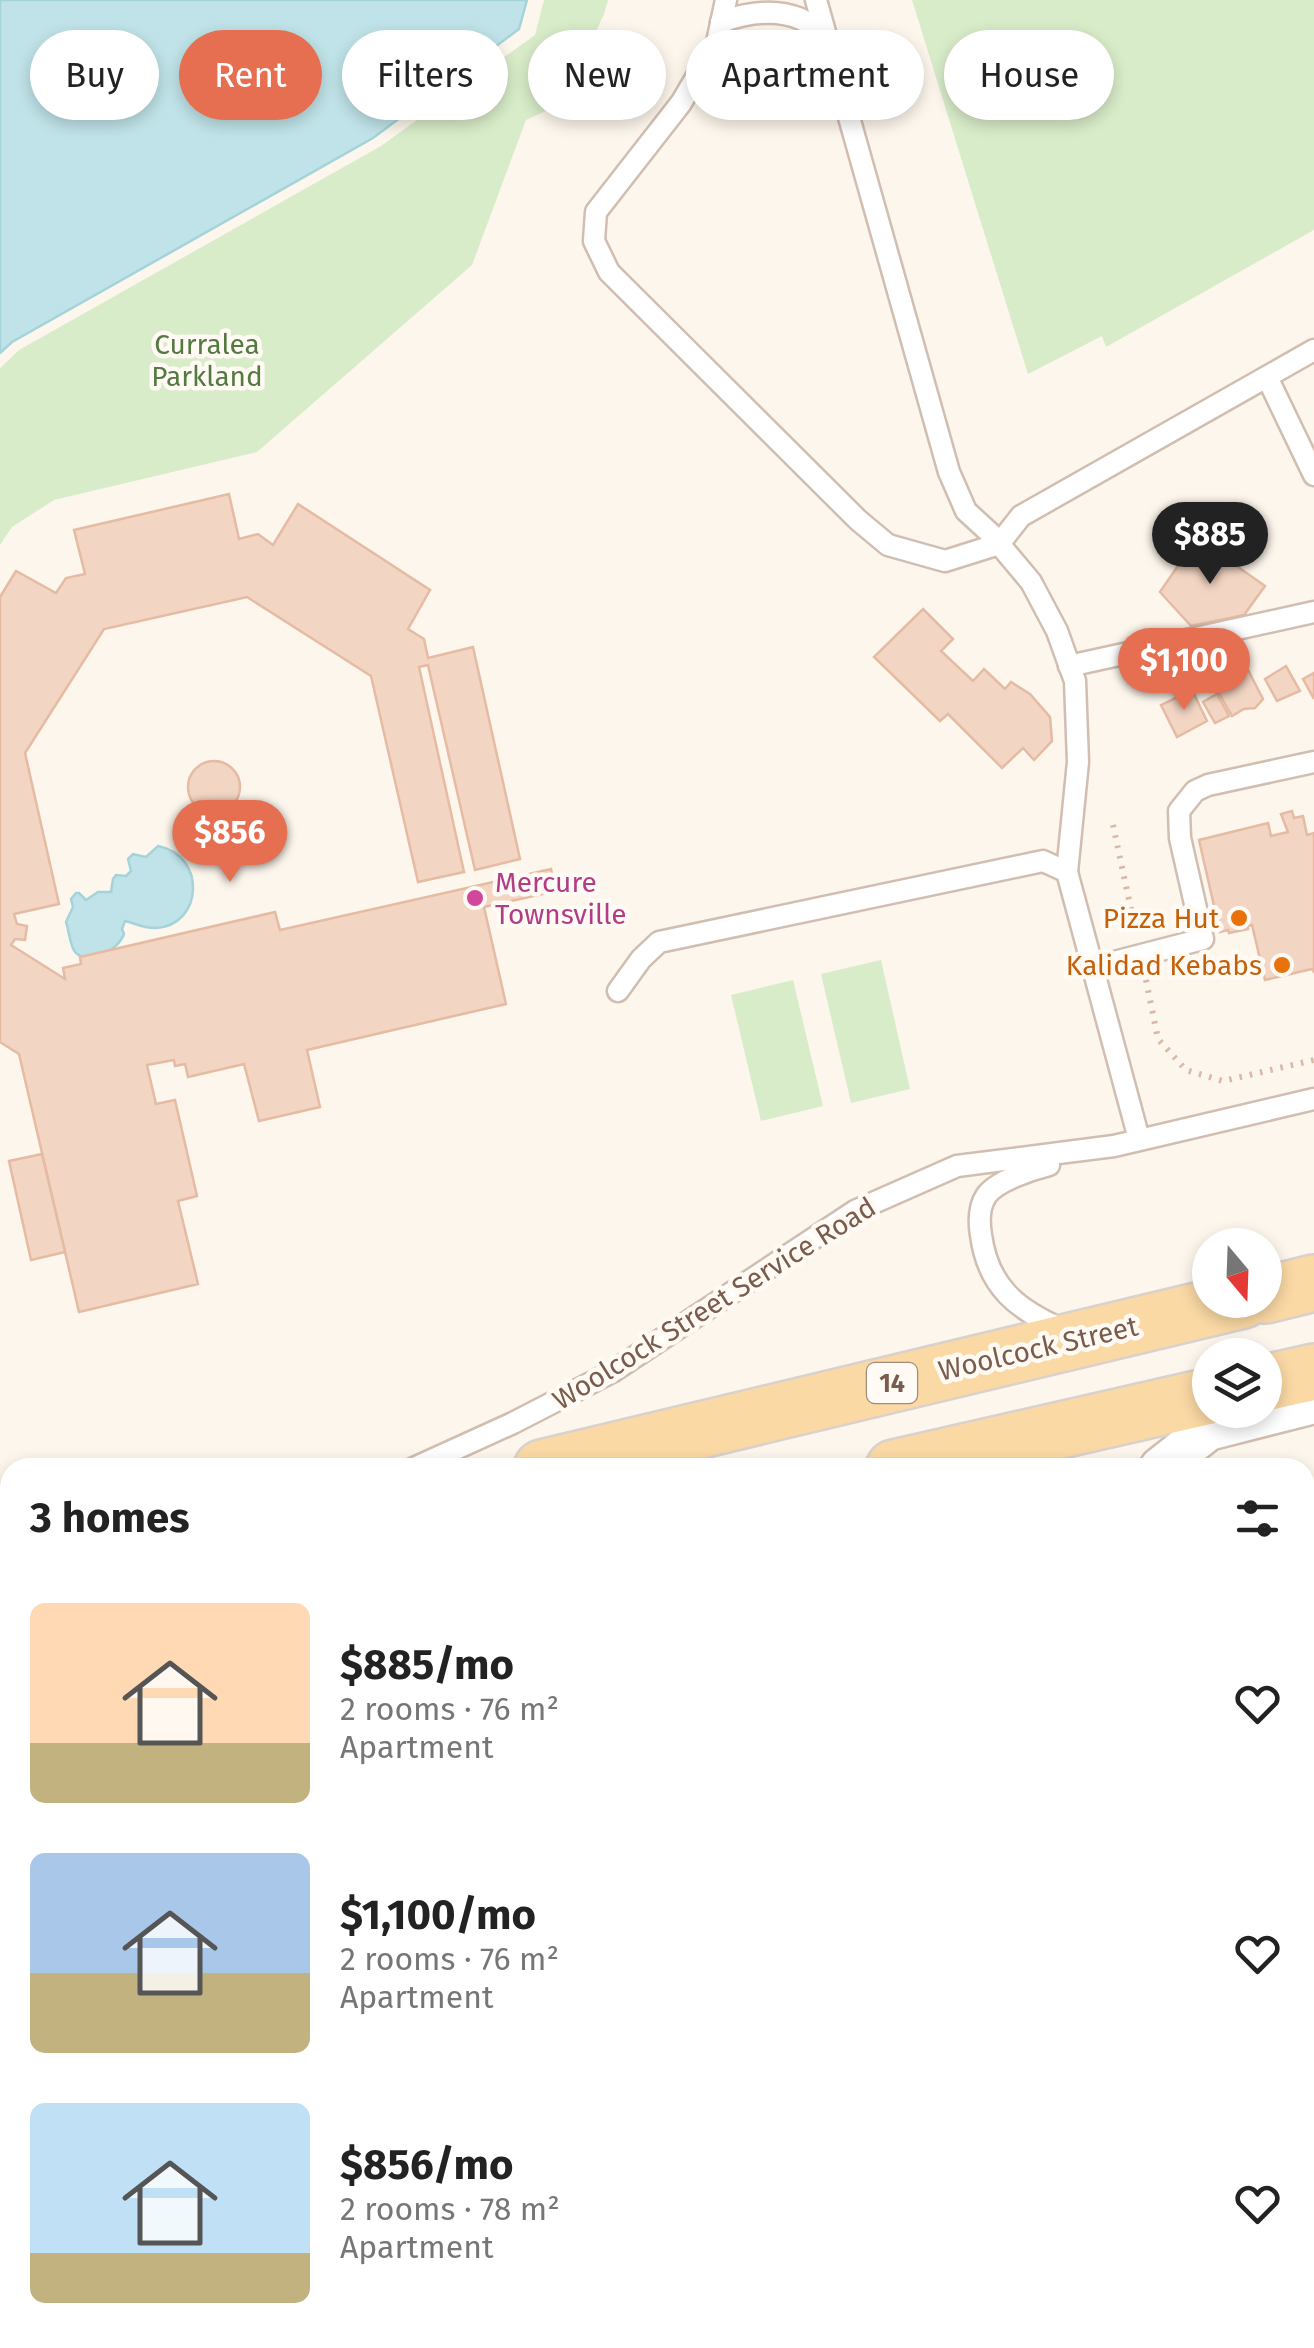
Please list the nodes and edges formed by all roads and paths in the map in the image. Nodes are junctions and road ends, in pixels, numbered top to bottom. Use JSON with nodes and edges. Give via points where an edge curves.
{"nodes":[{"id":1,"x":726,"y":0,"type":"edge"},
{"id":2,"x":816,"y":0,"type":"edge"},
{"id":3,"x":721,"y":22,"type":"junction"},
{"id":4,"x":813,"y":30,"type":"edge"},
{"id":5,"x":824,"y":30,"type":"edge"},
{"id":6,"x":849,"y":120,"type":"edge"},
{"id":7,"x":1314,"y":350,"type":"edge"},
{"id":8,"x":1267,"y":376,"type":"junction"},
{"id":9,"x":1314,"y":475,"type":"edge"},
{"id":10,"x":999,"y":544,"type":"junction"},
{"id":11,"x":1314,"y":612,"type":"edge"},
{"id":12,"x":1069,"y":666,"type":"junction"},
{"id":13,"x":1314,"y":762,"type":"edge"},
{"id":14,"x":1067,"y":872,"type":"junction"},
{"id":15,"x":1092,"y":968,"type":"junction"},
{"id":16,"x":618,"y":991,"type":"dead end"},
{"id":17,"x":1314,"y":1060,"type":"edge"},
{"id":18,"x":1186,"y":1070,"type":"dead end"},
{"id":19,"x":1314,"y":1099,"type":"edge"},
{"id":20,"x":1139,"y":1139,"type":"junction"},
{"id":21,"x":1114,"y":1146,"type":"junction"},
{"id":22,"x":1314,"y":1284,"type":"edge"},
{"id":23,"x":1282,"y":1291,"type":"edge"},
{"id":24,"x":1192,"y":1312,"type":"edge"},
{"id":25,"x":1080,"y":1338,"type":"junction"},
{"id":26,"x":1314,"y":1372,"type":"edge"},
{"id":27,"x":1282,"y":1379,"type":"edge"},
{"id":28,"x":1192,"y":1400,"type":"edge"},
{"id":29,"x":1314,"y":1403,"type":"edge"},
{"id":30,"x":436,"y":1458,"type":"edge"},
{"id":31,"x":583,"y":1458,"type":"edge"},
{"id":32,"x":943,"y":1458,"type":"edge"},
{"id":33,"x":1173,"y":1458,"type":"edge"}],
"edges":[{"from":1,"to":3,"type":"lane"},
{"from":2,"to":5,"type":"lane"},
{"from":3,"to":4,"type":"lane","via":[[774,13]]},
{"from":3,"to":10,"type":"lane","via":[[717,42],[682,103],[596,212],[594,240],[610,272],[888,544],[945,561]]},
{"from":6,"to":10,"type":"lane","via":[[949,472],[966,511]]},
{"from":7,"to":8,"type":"lane"},
{"from":8,"to":9,"type":"lane"},
{"from":8,"to":10,"type":"lane","via":[[1020,516]]},
{"from":10,"to":12,"type":"lane","via":[[1031,582]]},
{"from":11,"to":12,"type":"lane"},
{"from":12,"to":14,"type":"lane","via":[[1078,762]]},
{"from":13,"to":15,"type":"lane","via":[[1194,791],[1179,811],[1180,838],[1203,939]]},
{"from":14,"to":15,"type":"lane"},
{"from":14,"to":16,"type":"lane","via":[[1043,862],[659,942]]},
{"from":15,"to":20,"type":"lane"},
{"from":17,"to":18,"type":"path","via":[[1222,1081]]},
{"from":19,"to":20,"type":"lane","name":"Woolcock Street Service Road"},
{"from":20,"to":21,"type":"lane","name":"Woolcock Street Service Road"},
{"from":21,"to":25,"type":"lane","via":[[1021,1173],[987,1195],[979,1220],[983,1252],[1000,1289],[1036,1319]]},
{"from":21,"to":30,"type":"lane","name":"Woolcock Street Service Road","via":[[957,1166],[855,1210],[612,1372]]},
{"from":22,"to":23,"type":"main road"},
{"from":24,"to":25,"type":"main road","name":"Woolcock Street","number":"14"},
{"from":25,"to":31,"type":"main road","name":"Woolcock Street","number":"14"},
{"from":26,"to":27,"type":"main road"},
{"from":28,"to":32,"type":"main road"},
{"from":29,"to":33,"type":"street","via":[[1208,1430]]}]}
